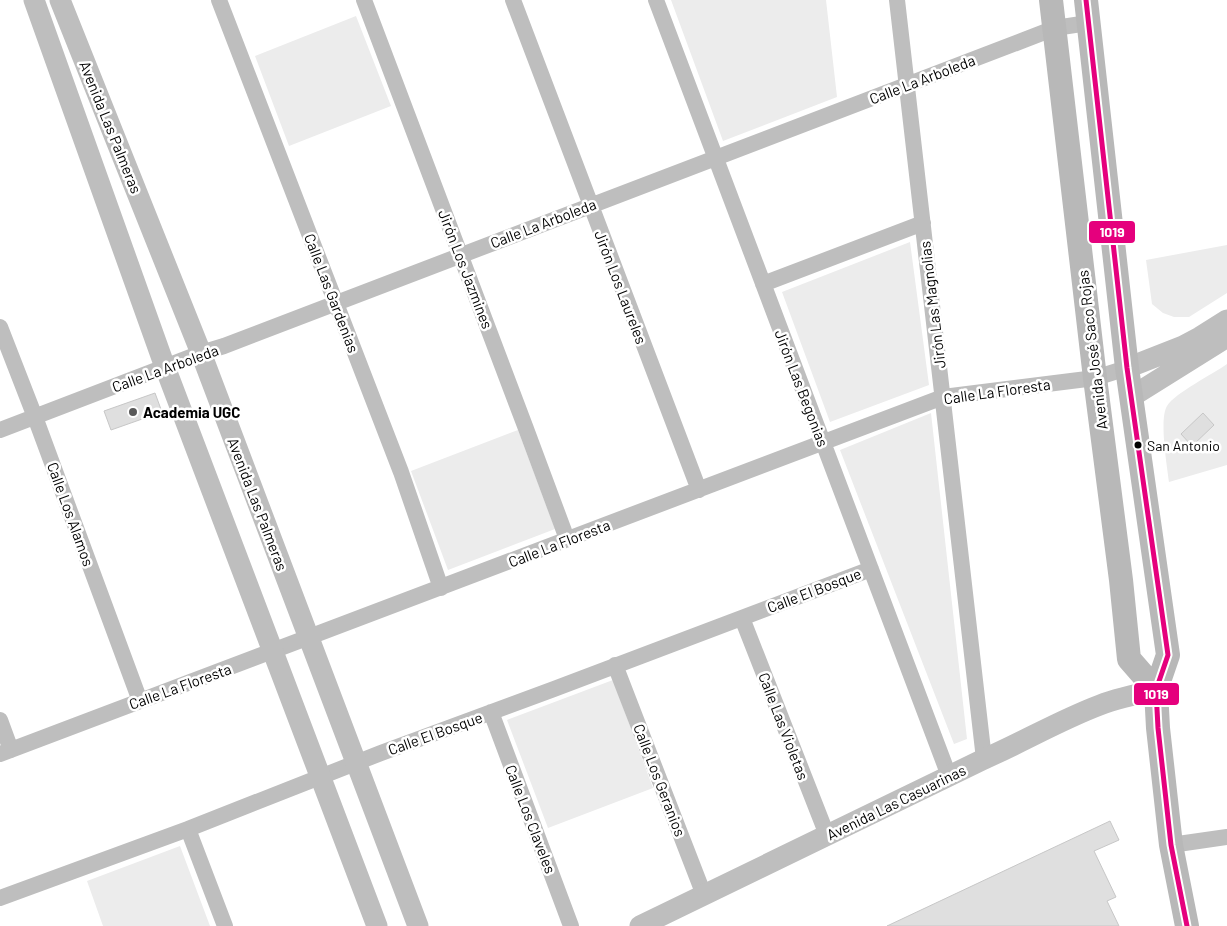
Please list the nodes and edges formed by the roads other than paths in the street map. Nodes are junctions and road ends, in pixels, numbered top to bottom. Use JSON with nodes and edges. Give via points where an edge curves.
{"nodes":[{"id":1,"x":34,"y":0,"type":"edge"},
{"id":2,"x":60,"y":0,"type":"edge"},
{"id":3,"x":219,"y":0,"type":"edge"},
{"id":4,"x":364,"y":0,"type":"edge"},
{"id":5,"x":513,"y":0,"type":"edge"},
{"id":6,"x":656,"y":0,"type":"edge"},
{"id":7,"x":898,"y":0,"type":"edge"},
{"id":8,"x":1052,"y":0,"type":"edge"},
{"id":9,"x":1087,"y":11,"type":"edge"},
{"id":10,"x":1055,"y":28,"type":"junction"},
{"id":11,"x":907,"y":84,"type":"junction"},
{"id":12,"x":716,"y":158,"type":"junction"},
{"id":13,"x":590,"y":205,"type":"junction"},
{"id":14,"x":923,"y":223,"type":"junction"},
{"id":15,"x":461,"y":254,"type":"junction"},
{"id":16,"x":763,"y":284,"type":"junction"},
{"id":17,"x":336,"y":302,"type":"junction"},
{"id":18,"x":1227,"y":320,"type":"edge"},
{"id":19,"x":0,"y":326,"type":"edge"},
{"id":20,"x":1227,"y":337,"type":"edge"},
{"id":21,"x":201,"y":353,"type":"junction"},
{"id":22,"x":165,"y":367,"type":"junction"},
{"id":23,"x":1128,"y":368,"type":"junction"},
{"id":24,"x":1095,"y":378,"type":"junction"},
{"id":25,"x":943,"y":397,"type":"junction"},
{"id":26,"x":1131,"y":397,"type":"junction"},
{"id":27,"x":35,"y":417,"type":"junction"},
{"id":28,"x":0,"y":430,"type":"edge"},
{"id":29,"x":823,"y":443,"type":"junction"},
{"id":30,"x":698,"y":490,"type":"junction"},
{"id":31,"x":567,"y":540,"type":"junction"},
{"id":32,"x":871,"y":569,"type":"junction"},
{"id":33,"x":441,"y":588,"type":"junction"},
{"id":34,"x":742,"y":618,"type":"junction"},
{"id":35,"x":309,"y":638,"type":"junction"},
{"id":36,"x":273,"y":651,"type":"junction"},
{"id":37,"x":615,"y":665,"type":"junction"},
{"id":38,"x":1156,"y":690,"type":"junction"},
{"id":39,"x":140,"y":701,"type":"junction"},
{"id":40,"x":491,"y":712,"type":"junction"},
{"id":41,"x":0,"y":720,"type":"edge"},
{"id":42,"x":6,"y":752,"type":"edge"},
{"id":43,"x":984,"y":759,"type":"junction"},
{"id":44,"x":356,"y":763,"type":"junction"},
{"id":45,"x":320,"y":776,"type":"junction"},
{"id":46,"x":949,"y":776,"type":"junction"},
{"id":47,"x":188,"y":829,"type":"junction"},
{"id":48,"x":827,"y":835,"type":"junction"},
{"id":49,"x":1227,"y":836,"type":"edge"},
{"id":50,"x":1171,"y":845,"type":"junction"},
{"id":51,"x":704,"y":895,"type":"junction"},
{"id":52,"x":0,"y":898,"type":"edge"},
{"id":53,"x":225,"y":926,"type":"edge"},
{"id":54,"x":377,"y":926,"type":"edge"},
{"id":55,"x":418,"y":926,"type":"edge"},
{"id":56,"x":572,"y":926,"type":"edge"},
{"id":57,"x":640,"y":926,"type":"edge"},
{"id":58,"x":1187,"y":926,"type":"edge"}],
"edges":[{"from":1,"to":22,"type":"street","name":"Avenida Las Palmeras"},
{"from":2,"to":21,"type":"street","name":"Avenida Las Palmeras"},
{"from":3,"to":17,"type":"street","name":"Calle Las Gardenias"},
{"from":4,"to":15,"type":"street","name":"Jirón Los Jazmines"},
{"from":5,"to":13,"type":"street","name":"Jirón Los Laureles"},
{"from":6,"to":12,"type":"street","name":"Jirón Las Begonias"},
{"from":7,"to":11,"type":"street","name":"Jirón Las Magnolias"},
{"from":8,"to":10,"type":"main road","name":"Avenida José Saco Rojas"},
{"from":9,"to":10,"type":"street","name":"Calle La Arboleda"},
{"from":9,"to":23,"type":"main road"},
{"from":10,"to":11,"type":"street","name":"Calle La Arboleda"},
{"from":10,"to":24,"type":"main road","name":"Avenida José Saco Rojas"},
{"from":11,"to":12,"type":"street","name":"Calle La Arboleda"},
{"from":11,"to":14,"type":"street","name":"Jirón Las Magnolias"},
{"from":12,"to":13,"type":"street","name":"Calle La Arboleda"},
{"from":12,"to":16,"type":"street","name":"Jirón Las Begonias"},
{"from":13,"to":15,"type":"street","name":"Calle La Arboleda"},
{"from":13,"to":30,"type":"street","name":"Jirón Los Laureles"},
{"from":14,"to":16,"type":"street"},
{"from":14,"to":25,"type":"street","name":"Jirón Las Magnolias"},
{"from":15,"to":17,"type":"street","name":"Calle La Arboleda"},
{"from":15,"to":31,"type":"street","name":"Jirón Los Jazmines"},
{"from":16,"to":29,"type":"street","name":"Jirón Las Begonias"},
{"from":17,"to":21,"type":"street","name":"Calle La Arboleda"},
{"from":17,"to":33,"type":"street","name":"Calle Las Gardenias"},
{"from":18,"to":23,"type":"street","via":[[1183,346]]},
{"from":19,"to":27,"type":"street","name":"Calle Los Alamos"},
{"from":20,"to":26,"type":"street"},
{"from":21,"to":22,"type":"street","name":"Calle La Arboleda"},
{"from":21,"to":35,"type":"street","name":"Avenida Las Palmeras"},
{"from":22,"to":27,"type":"street","name":"Calle La Arboleda"},
{"from":22,"to":36,"type":"street","name":"Avenida Las Palmeras"},
{"from":23,"to":24,"type":"street","name":"Calle La Floresta"},
{"from":23,"to":26,"type":"main road"},
{"from":24,"to":25,"type":"street","name":"Calle La Floresta"},
{"from":24,"to":38,"type":"main road","name":"Avenida José Saco Rojas","via":[[1129,659]]},
{"from":25,"to":29,"type":"street","name":"Calle La Floresta"},
{"from":25,"to":43,"type":"street","name":"Jirón Las Magnolias"},
{"from":26,"to":38,"type":"main road","via":[[1168,654]]},
{"from":27,"to":28,"type":"street","name":"Calle La Arboleda"},
{"from":27,"to":39,"type":"street","name":"Calle Los Alamos"},
{"from":29,"to":30,"type":"street","name":"Calle La Floresta"},
{"from":29,"to":32,"type":"street","name":"Jirón Las Begonias"},
{"from":30,"to":31,"type":"street","name":"Calle La Floresta"},
{"from":31,"to":33,"type":"street","name":"Calle La Floresta"},
{"from":32,"to":34,"type":"street","name":"Calle El Bosque"},
{"from":32,"to":46,"type":"street","name":"Jirón Las Begonias"},
{"from":33,"to":35,"type":"street","name":"Calle La Floresta"},
{"from":34,"to":37,"type":"street","name":"Calle El Bosque"},
{"from":34,"to":48,"type":"street","name":"Calle Las Violetas"},
{"from":35,"to":36,"type":"street","name":"Calle La Floresta"},
{"from":35,"to":44,"type":"street","name":"Avenida Las Palmeras"},
{"from":36,"to":39,"type":"street","name":"Calle La Floresta"},
{"from":36,"to":45,"type":"street","name":"Avenida Las Palmeras"},
{"from":37,"to":40,"type":"street","name":"Calle El Bosque"},
{"from":37,"to":51,"type":"street","name":"Calle Los Geranios"},
{"from":38,"to":43,"type":"street","name":"Avenida Las Casuarinas","via":[[1101,704]]},
{"from":38,"to":50,"type":"main road"},
{"from":39,"to":42,"type":"street","name":"Calle La Floresta"},
{"from":40,"to":44,"type":"street","name":"Calle El Bosque"},
{"from":40,"to":56,"type":"street","name":"Calle Los Claveles"},
{"from":41,"to":42,"type":"street"},
{"from":43,"to":46,"type":"street","name":"Avenida Las Casuarinas"},
{"from":44,"to":45,"type":"street","name":"Calle El Bosque"},
{"from":44,"to":55,"type":"street","name":"Avenida Las Palmeras"},
{"from":45,"to":47,"type":"street","name":"Calle El Bosque"},
{"from":45,"to":54,"type":"street","name":"Avenida Las Palmeras"},
{"from":46,"to":48,"type":"street","name":"Avenida Las Casuarinas"},
{"from":47,"to":52,"type":"street","name":"Calle El Bosque"},
{"from":47,"to":53,"type":"street"},
{"from":48,"to":51,"type":"street","name":"Avenida Las Casuarinas"},
{"from":49,"to":50,"type":"street"},
{"from":50,"to":58,"type":"main road"},
{"from":51,"to":57,"type":"street","name":"Avenida Las Casuarinas"}]}
